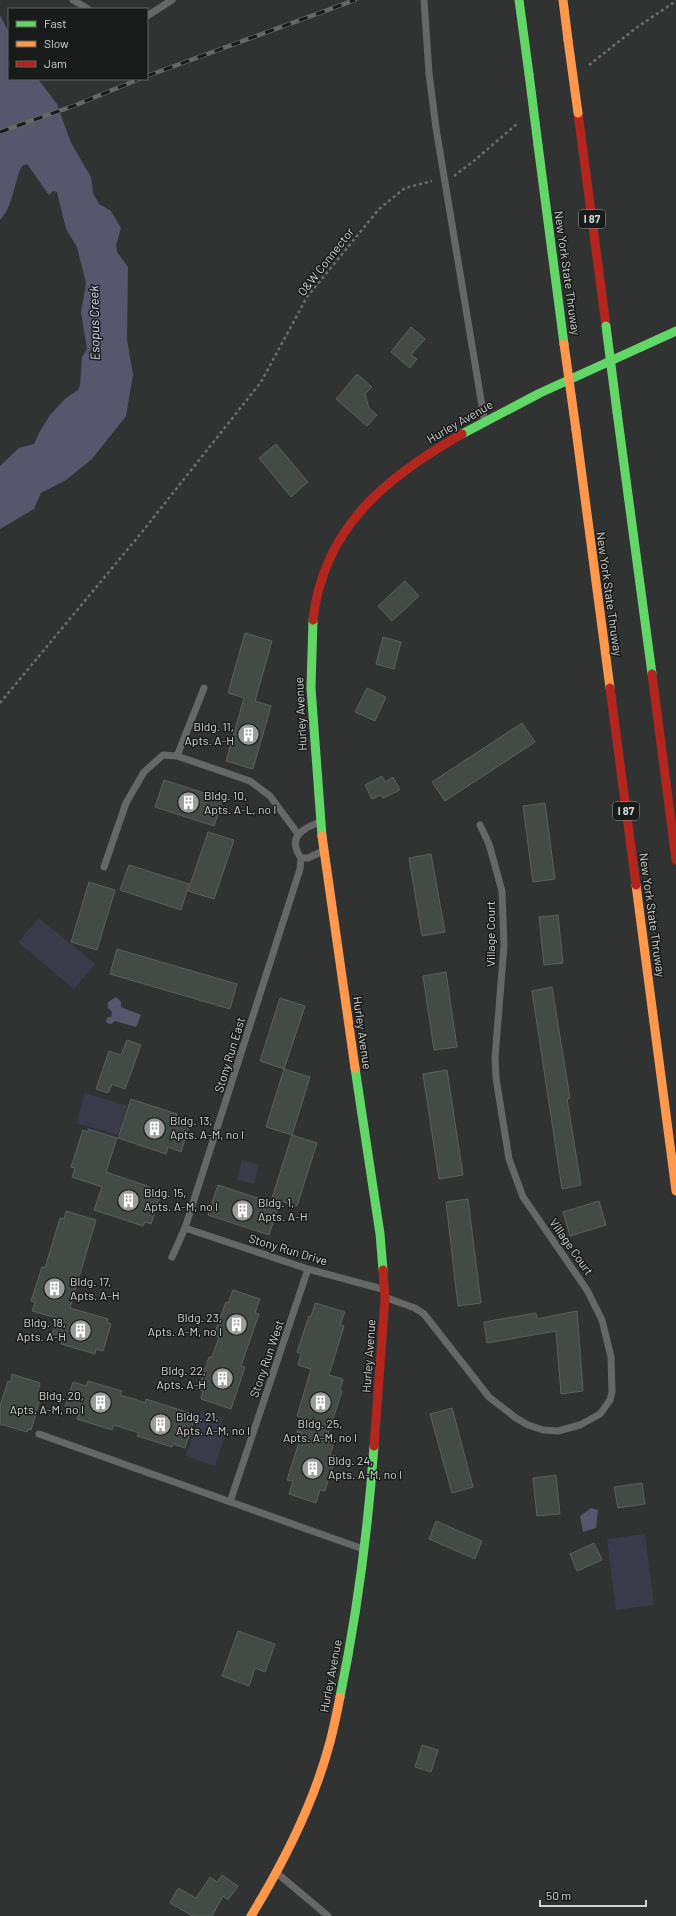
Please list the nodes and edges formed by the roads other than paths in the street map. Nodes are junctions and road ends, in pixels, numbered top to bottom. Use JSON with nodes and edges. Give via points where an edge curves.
{"nodes":[{"id":1,"x":74,"y":0,"type":"edge"},
{"id":2,"x":172,"y":0,"type":"edge"},
{"id":3,"x":424,"y":0,"type":"edge"},
{"id":4,"x":519,"y":0,"type":"edge"},
{"id":5,"x":563,"y":0,"type":"edge"},
{"id":6,"x":86,"y":8,"type":"edge"},
{"id":7,"x":148,"y":15,"type":"edge"},
{"id":8,"x":676,"y":331,"type":"edge"},
{"id":9,"x":485,"y":420,"type":"junction"},
{"id":10,"x":204,"y":688,"type":"dead end"},
{"id":11,"x":177,"y":756,"type":"junction"},
{"id":12,"x":320,"y":822,"type":"junction"},
{"id":13,"x":480,"y":825,"type":"dead end"},
{"id":14,"x":298,"y":834,"type":"junction"},
{"id":15,"x":323,"y":851,"type":"junction"},
{"id":16,"x":301,"y":858,"type":"junction"},
{"id":17,"x":676,"y":860,"type":"edge"},
{"id":18,"x":104,"y":867,"type":"dead end"},
{"id":19,"x":676,"y":1191,"type":"edge"},
{"id":20,"x":185,"y":1228,"type":"junction"},
{"id":21,"x":172,"y":1257,"type":"dead end"},
{"id":22,"x":308,"y":1269,"type":"junction"},
{"id":23,"x":385,"y":1293,"type":"junction"},
{"id":24,"x":39,"y":1434,"type":"dead end"},
{"id":25,"x":230,"y":1502,"type":"junction"},
{"id":26,"x":364,"y":1550,"type":"junction"},
{"id":27,"x":277,"y":1873,"type":"junction"},
{"id":28,"x":251,"y":1916,"type":"edge"},
{"id":29,"x":328,"y":1916,"type":"edge"}],
"edges":[{"from":1,"to":6,"type":"lane"},
{"from":2,"to":7,"type":"lane"},
{"from":3,"to":9,"type":"lane","via":[[436,128]]},
{"from":4,"to":19,"type":"main road","name":"New York State Thruway","number":"I 87","bridge":true},
{"from":5,"to":17,"type":"main road","number":"I 87","bridge":true},
{"from":8,"to":9,"type":"main road","name":"Hurley Avenue"},
{"from":9,"to":12,"type":"main road","name":"Hurley Avenue","via":[[407,468],[387,484],[364,506],[337,541],[321,576],[314,610],[311,689]]},
{"from":10,"to":11,"type":"lane"},
{"from":11,"to":14,"type":"lane","via":[[250,781],[270,796]]},
{"from":11,"to":18,"type":"lane","via":[[163,755],[144,772],[126,803]]},
{"from":12,"to":14,"type":"lane","via":[[307,826]]},
{"from":12,"to":15,"type":"main road","name":"Hurley Avenue"},
{"from":13,"to":23,"type":"lane","name":"Village Court","via":[[489,844],[502,891],[504,946],[495,1058],[509,1159],[523,1197],[584,1284],[602,1320],[611,1357],[610,1400],[600,1414],[580,1425],[558,1431],[528,1425],[489,1396],[424,1314]]},
{"from":14,"to":16,"type":"lane","name":"Stony Run East","via":[[295,843]]},
{"from":15,"to":16,"type":"lane","via":[[308,858]]},
{"from":15,"to":23,"type":"main road","name":"Hurley Avenue","via":[[380,1234]]},
{"from":16,"to":20,"type":"lane","name":"Stony Run East","via":[[300,869]]},
{"from":20,"to":21,"type":"lane","name":"Stony Run East"},
{"from":20,"to":22,"type":"lane","name":"Stony Run Drive"},
{"from":22,"to":23,"type":"lane","name":"Stony Run Drive"},
{"from":22,"to":25,"type":"lane","name":"Stony Run West"},
{"from":23,"to":26,"type":"main road","name":"Hurley Avenue","via":[[369,1518]]},
{"from":24,"to":25,"type":"lane"},
{"from":25,"to":26,"type":"lane"},
{"from":26,"to":27,"type":"main road","name":"Hurley Avenue","via":[[347,1663],[330,1742],[311,1799]]},
{"from":27,"to":28,"type":"main road","name":"Hurley Avenue"},
{"from":27,"to":29,"type":"lane"}]}
